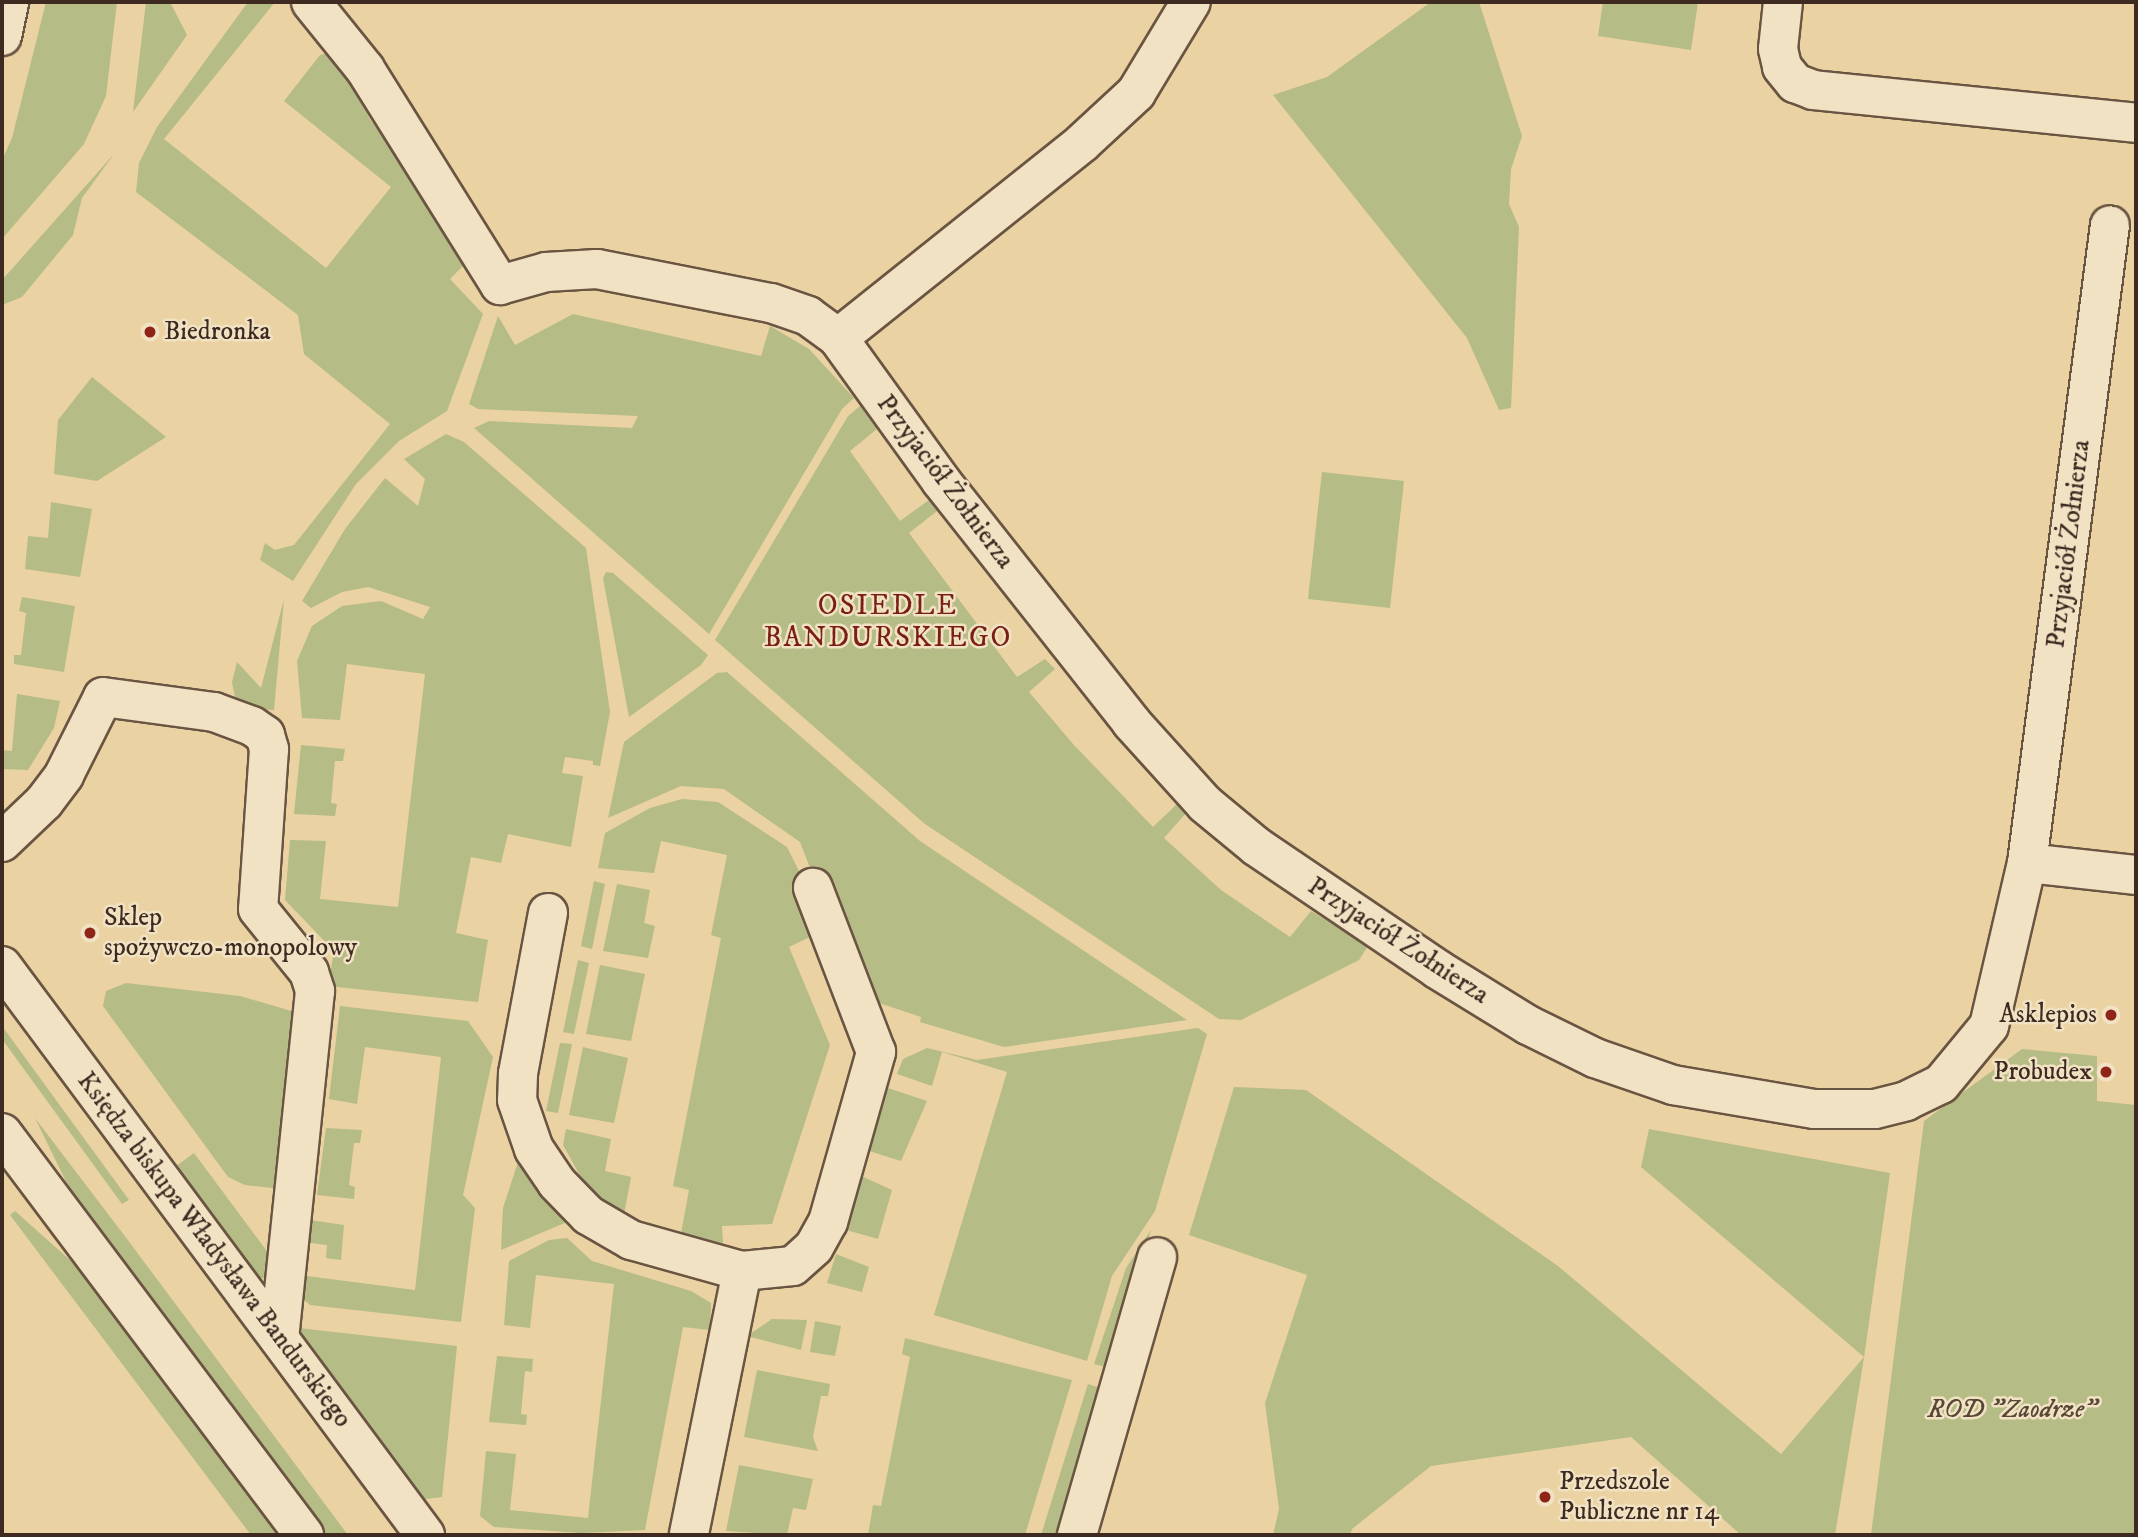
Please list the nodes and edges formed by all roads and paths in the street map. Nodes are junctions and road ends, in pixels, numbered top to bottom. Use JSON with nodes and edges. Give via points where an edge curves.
{"nodes":[{"id":1,"x":9,"y":2,"type":"edge"},
{"id":2,"x":312,"y":2,"type":"edge"},
{"id":3,"x":1191,"y":2,"type":"edge"},
{"id":4,"x":1783,"y":2,"type":"edge"},
{"id":5,"x":2,"y":36,"type":"edge"},
{"id":6,"x":2136,"y":122,"type":"edge"},
{"id":7,"x":2110,"y":225,"type":"dead end"},
{"id":8,"x":838,"y":338,"type":"junction"},
{"id":9,"x":2,"y":842,"type":"edge"},
{"id":10,"x":2027,"y":863,"type":"junction"},
{"id":11,"x":2136,"y":874,"type":"edge"},
{"id":12,"x":813,"y":888,"type":"dead end"},
{"id":13,"x":548,"y":913,"type":"dead end"},
{"id":14,"x":2,"y":966,"type":"edge"},
{"id":15,"x":2,"y":1133,"type":"edge"},
{"id":16,"x":1157,"y":1257,"type":"dead end"},
{"id":17,"x":742,"y":1271,"type":"junction"},
{"id":18,"x":279,"y":1338,"type":"junction"},
{"id":19,"x":304,"y":1535,"type":"edge"},
{"id":20,"x":425,"y":1535,"type":"edge"},
{"id":21,"x":689,"y":1535,"type":"edge"},
{"id":22,"x":1077,"y":1535,"type":"edge"}],
"edges":[{"from":1,"to":5,"type":"street"},
{"from":2,"to":8,"type":"street","name":"Przyjaciół Żołnierza","via":[[365,69],[500,285],[546,272],[597,269],[771,303],[807,316]]},
{"from":3,"to":8,"type":"street","via":[[1136,93],[1050,169]]},
{"from":4,"to":6,"type":"street","via":[[1778,49],[1782,67],[1795,83],[1813,90]]},
{"from":7,"to":10,"type":"street","name":"Przyjaciół Żołnierza"},
{"from":8,"to":10,"type":"street","name":"Przyjaciół Żołnierza","via":[[967,514],[1131,722],[1205,804],[1257,847],[1426,961],[1528,1025],[1595,1058],[1673,1085],[1814,1110],[1875,1110],[1906,1101],[1941,1084],[1989,1026]]},
{"from":9,"to":18,"type":"street","via":[[44,802],[64,775],[103,697],[214,712],[265,735],[269,749],[258,909],[309,972],[315,991]]},
{"from":10,"to":11,"type":"street"},
{"from":12,"to":17,"type":"street","via":[[876,1052],[828,1222],[814,1247],[793,1266]]},
{"from":13,"to":17,"type":"street","via":[[518,1074],[522,1123],[534,1149],[557,1183],[588,1215],[631,1240]]},
{"from":14,"to":18,"type":"street","name":"Księdza biskupa Władysława Bandurskiego"},
{"from":15,"to":19,"type":"street"},
{"from":16,"to":22,"type":"street"},
{"from":17,"to":21,"type":"street"},
{"from":18,"to":20,"type":"street","name":"Księdza biskupa Władysława Bandurskiego"}]}
